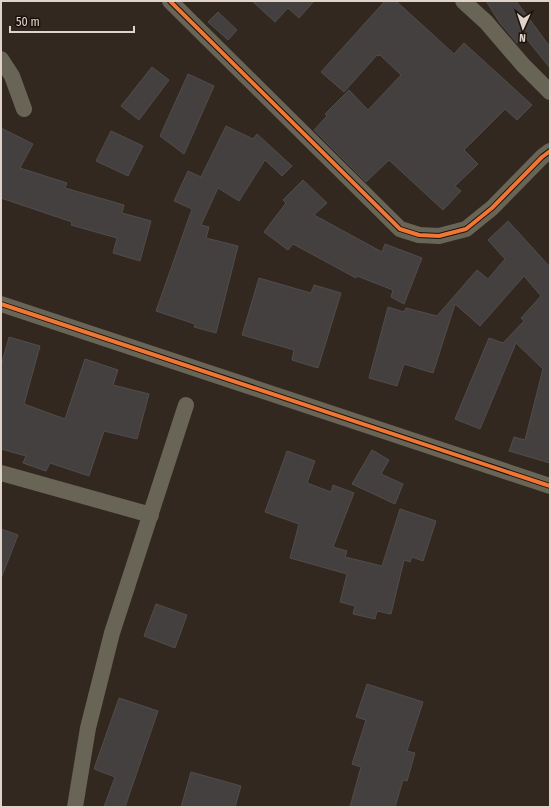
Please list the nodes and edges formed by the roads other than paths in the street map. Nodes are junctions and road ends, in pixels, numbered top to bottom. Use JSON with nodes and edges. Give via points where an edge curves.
{"nodes":[{"id":1,"x":170,"y":1,"type":"edge"},
{"id":2,"x":463,"y":1,"type":"edge"},
{"id":3,"x":1,"y":59,"type":"edge"},
{"id":4,"x":550,"y":92,"type":"edge"},
{"id":5,"x":24,"y":108,"type":"dead end"},
{"id":6,"x":550,"y":151,"type":"edge"},
{"id":7,"x":1,"y":304,"type":"edge"},
{"id":8,"x":186,"y":405,"type":"dead end"},
{"id":9,"x":1,"y":473,"type":"edge"},
{"id":10,"x":550,"y":486,"type":"edge"},
{"id":11,"x":151,"y":515,"type":"junction"},
{"id":12,"x":75,"y":807,"type":"edge"}],
"edges":[{"from":1,"to":6,"type":"street","via":[[400,229],[419,235],[439,236],[466,229],[492,208]]},
{"from":2,"to":4,"type":"street","via":[[486,22]]},
{"from":3,"to":5,"type":"street","via":[[12,76]]},
{"from":7,"to":10,"type":"street"},
{"from":8,"to":11,"type":"street"},
{"from":9,"to":11,"type":"street"},
{"from":11,"to":12,"type":"street","via":[[110,640],[88,728]]}]}
